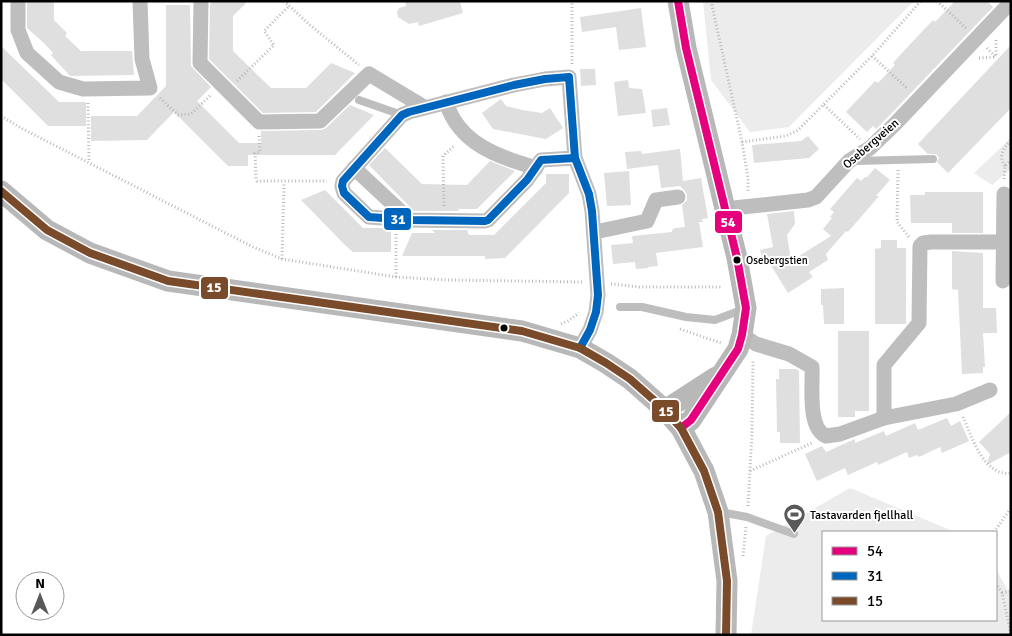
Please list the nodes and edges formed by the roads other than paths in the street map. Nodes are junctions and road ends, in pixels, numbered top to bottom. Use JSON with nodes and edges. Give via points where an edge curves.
{"nodes":[{"id":1,"x":18,"y":1,"type":"edge"},
{"id":2,"x":140,"y":1,"type":"edge"},
{"id":3,"x":201,"y":1,"type":"edge"},
{"id":4,"x":678,"y":1,"type":"edge"},
{"id":5,"x":1011,"y":2,"type":"edge"},
{"id":6,"x":359,"y":100,"type":"dead end"},
{"id":7,"x":446,"y":102,"type":"junction"},
{"id":8,"x":424,"y":107,"type":"junction"},
{"id":9,"x":402,"y":115,"type":"junction"},
{"id":10,"x":575,"y":158,"type":"junction"},
{"id":11,"x":933,"y":159,"type":"dead end"},
{"id":12,"x":849,"y":161,"type":"junction"},
{"id":13,"x":354,"y":168,"type":"junction"},
{"id":14,"x":536,"y":168,"type":"junction"},
{"id":15,"x":1,"y":192,"type":"edge"},
{"id":16,"x":1004,"y":194,"type":"road end"},
{"id":17,"x":678,"y":197,"type":"dead end"},
{"id":18,"x":724,"y":209,"type":"junction"},
{"id":19,"x":403,"y":220,"type":"junction"},
{"id":20,"x":595,"y":232,"type":"junction"},
{"id":21,"x":1004,"y":242,"type":"junction"},
{"id":22,"x":1003,"y":281,"type":"dead end"},
{"id":23,"x":620,"y":307,"type":"dead end"},
{"id":24,"x":746,"y":308,"type":"junction"},
{"id":25,"x":749,"y":339,"type":"junction"},
{"id":26,"x":580,"y":348,"type":"junction"},
{"id":27,"x":720,"y":374,"type":"junction"},
{"id":28,"x":990,"y":390,"type":"dead end"},
{"id":29,"x":665,"y":410,"type":"junction"},
{"id":30,"x":884,"y":418,"type":"junction"},
{"id":31,"x":681,"y":428,"type":"junction"},
{"id":32,"x":718,"y":512,"type":"junction"},
{"id":33,"x":794,"y":534,"type":"dead end"},
{"id":34,"x":726,"y":635,"type":"edge"}],
"edges":[{"from":1,"to":2,"type":"street","via":[[18,30],[27,52],[59,82],[88,88],[150,88],[142,59]]},
{"from":3,"to":8,"type":"street","via":[[200,63],[259,122],[320,121],[369,74]]},
{"from":4,"to":18,"type":"main road"},
{"from":5,"to":12,"type":"street","name":"Osebergveien","via":[[870,148]]},
{"from":6,"to":9,"type":"lane"},
{"from":7,"to":8,"type":"street"},
{"from":7,"to":10,"type":"street","via":[[545,79],[570,78]]},
{"from":7,"to":14,"type":"street","via":[[453,121],[465,136],[490,152]]},
{"from":8,"to":9,"type":"street"},
{"from":9,"to":13,"type":"street"},
{"from":10,"to":14,"type":"street","via":[[542,159]]},
{"from":10,"to":20,"type":"street","via":[[589,194]]},
{"from":11,"to":12,"type":"lane"},
{"from":12,"to":18,"type":"street","name":"Osebergveien","via":[[816,197]]},
{"from":13,"to":19,"type":"street"},
{"from":13,"to":19,"type":"street","via":[[343,181],[344,193],[369,217]]},
{"from":14,"to":19,"type":"street","via":[[488,220]]},
{"from":15,"to":26,"type":"main road","via":[[47,230],[90,254],[168,281],[522,331]]},
{"from":16,"to":21,"type":"street"},
{"from":17,"to":20,"type":"street","via":[[656,200],[648,221]]},
{"from":18,"to":24,"type":"main road"},
{"from":20,"to":26,"type":"street","via":[[596,312]]},
{"from":21,"to":22,"type":"street"},
{"from":21,"to":30,"type":"street","via":[[931,242],[920,246],[919,323],[884,365]]},
{"from":23,"to":24,"type":"lane","via":[[642,307],[715,320]]},
{"from":24,"to":25,"type":"main road"},
{"from":25,"to":27,"type":"main road"},
{"from":25,"to":30,"type":"street","via":[[789,354],[812,367],[813,419],[817,430],[826,436]]},
{"from":26,"to":29,"type":"main road","via":[[630,379]]},
{"from":27,"to":29,"type":"main road"},
{"from":27,"to":31,"type":"main road","via":[[691,420]]},
{"from":28,"to":30,"type":"street","via":[[956,404]]},
{"from":29,"to":31,"type":"main road"},
{"from":31,"to":32,"type":"main road","via":[[704,471]]},
{"from":32,"to":33,"type":"lane","via":[[747,517]]},
{"from":32,"to":34,"type":"main road","via":[[727,581]]}]}
